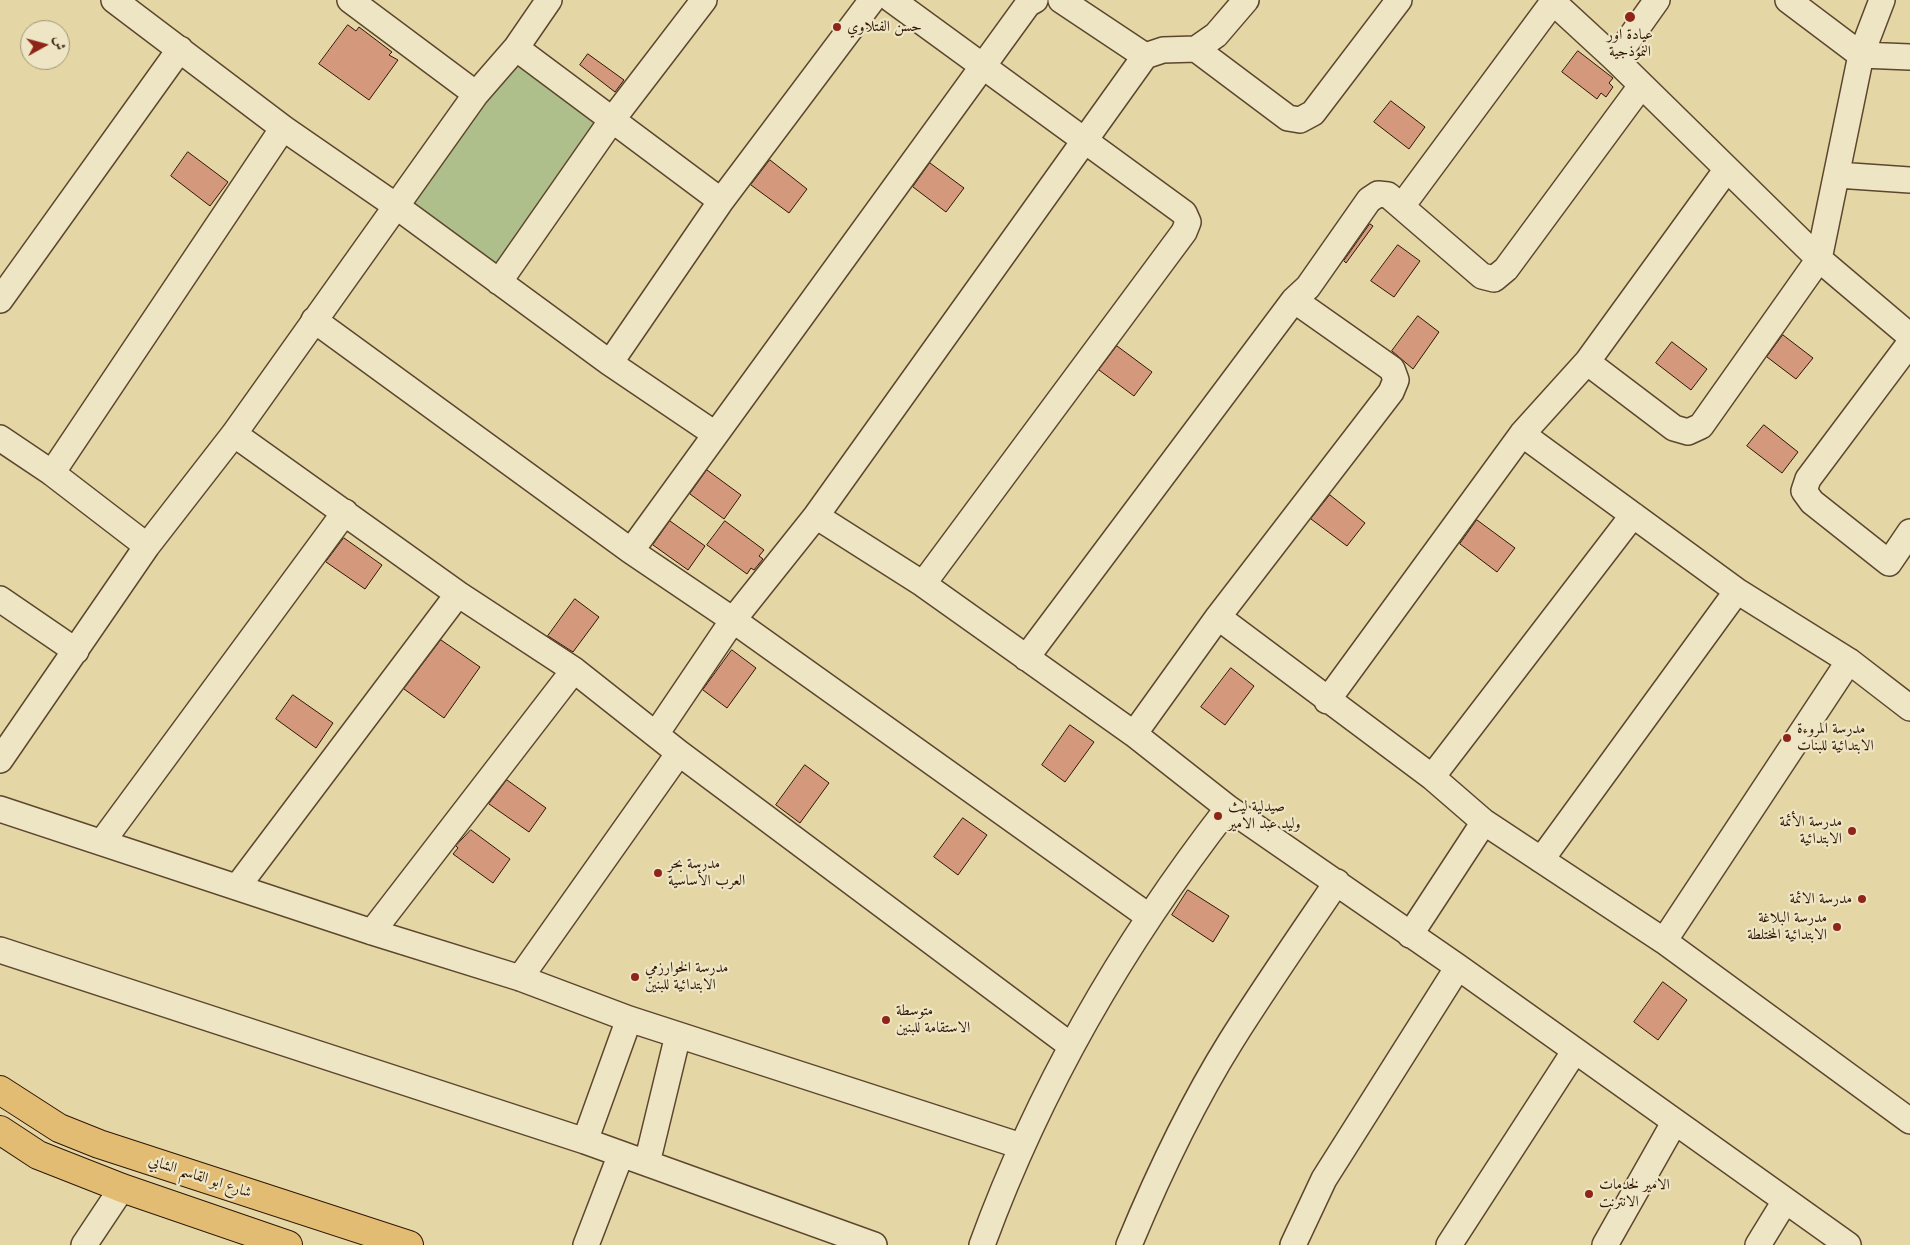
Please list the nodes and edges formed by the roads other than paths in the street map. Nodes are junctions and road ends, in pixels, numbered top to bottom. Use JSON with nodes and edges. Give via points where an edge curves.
{"nodes":[{"id":1,"x":114,"y":0,"type":"edge"},
{"id":2,"x":350,"y":0,"type":"edge"},
{"id":3,"x":549,"y":0,"type":"edge"},
{"id":4,"x":704,"y":0,"type":"edge"},
{"id":5,"x":872,"y":0,"type":"edge"},
{"id":6,"x":892,"y":0,"type":"edge"},
{"id":7,"x":1035,"y":0,"type":"edge"},
{"id":8,"x":1061,"y":0,"type":"edge"},
{"id":9,"x":1245,"y":0,"type":"edge"},
{"id":10,"x":1399,"y":0,"type":"edge"},
{"id":11,"x":1658,"y":0,"type":"edge"},
{"id":12,"x":1788,"y":0,"type":"edge"},
{"id":13,"x":1882,"y":0,"type":"edge"},
{"id":14,"x":1552,"y":1,"type":"edge"},
{"id":15,"x":516,"y":48,"type":"junction"},
{"id":16,"x":180,"y":49,"type":"junction"},
{"id":17,"x":1196,"y":49,"type":"junction"},
{"id":18,"x":1861,"y":55,"type":"junction"},
{"id":19,"x":1145,"y":56,"type":"junction"},
{"id":20,"x":1910,"y":57,"type":"edge"},
{"id":21,"x":1615,"y":59,"type":"junction"},
{"id":22,"x":982,"y":67,"type":"junction"},
{"id":23,"x":1641,"y":86,"type":"junction"},
{"id":24,"x":476,"y":94,"type":"junction"},
{"id":25,"x":612,"y":120,"type":"junction"},
{"id":26,"x":283,"y":128,"type":"junction"},
{"id":27,"x":1083,"y":141,"type":"junction"},
{"id":28,"x":1727,"y":169,"type":"junction"},
{"id":29,"x":1837,"y":175,"type":"junction"},
{"id":30,"x":1910,"y":180,"type":"edge"},
{"id":31,"x":721,"y":201,"type":"junction"},
{"id":32,"x":396,"y":206,"type":"junction"},
{"id":33,"x":1402,"y":206,"type":"junction"},
{"id":34,"x":1819,"y":259,"type":"junction"},
{"id":35,"x":7,"y":274,"type":"edge"},
{"id":36,"x":499,"y":282,"type":"junction"},
{"id":37,"x":0,"y":300,"type":"edge"},
{"id":38,"x":1294,"y":300,"type":"junction"},
{"id":39,"x":314,"y":320,"type":"junction"},
{"id":40,"x":1910,"y":336,"type":"edge"},
{"id":41,"x":1910,"y":343,"type":"edge"},
{"id":42,"x":1587,"y":362,"type":"junction"},
{"id":43,"x":610,"y":363,"type":"junction"},
{"id":44,"x":234,"y":434,"type":"junction"},
{"id":45,"x":715,"y":434,"type":"junction"},
{"id":46,"x":1522,"y":434,"type":"junction"},
{"id":47,"x":0,"y":438,"type":"edge"},
{"id":48,"x":52,"y":473,"type":"junction"},
{"id":49,"x":345,"y":512,"type":"junction"},
{"id":50,"x":1633,"y":515,"type":"junction"},
{"id":51,"x":816,"y":516,"type":"junction"},
{"id":52,"x":1910,"y":532,"type":"edge"},
{"id":53,"x":147,"y":546,"type":"junction"},
{"id":54,"x":631,"y":551,"type":"junction"},
{"id":55,"x":923,"y":584,"type":"junction"},
{"id":56,"x":1737,"y":591,"type":"junction"},
{"id":57,"x":458,"y":594,"type":"junction"},
{"id":58,"x":0,"y":599,"type":"edge"},
{"id":59,"x":1218,"y":617,"type":"junction"},
{"id":60,"x":733,"y":620,"type":"junction"},
{"id":61,"x":76,"y":651,"type":"junction"},
{"id":62,"x":1026,"y":658,"type":"junction"},
{"id":63,"x":1849,"y":661,"type":"junction"},
{"id":64,"x":574,"y":670,"type":"junction"},
{"id":65,"x":1327,"y":700,"type":"junction"},
{"id":66,"x":1910,"y":708,"type":"edge"},
{"id":67,"x":656,"y":734,"type":"junction"},
{"id":68,"x":1134,"y":734,"type":"junction"},
{"id":69,"x":679,"y":753,"type":"junction"},
{"id":70,"x":0,"y":760,"type":"edge"},
{"id":71,"x":1432,"y":777,"type":"junction"},
{"id":72,"x":1228,"y":808,"type":"junction"},
{"id":73,"x":0,"y":809,"type":"edge"},
{"id":74,"x":1484,"y":822,"type":"junction"},
{"id":75,"x":102,"y":842,"type":"junction"},
{"id":76,"x":1541,"y":860,"type":"junction"},
{"id":77,"x":1337,"y":882,"type":"junction"},
{"id":78,"x":238,"y":886,"type":"junction"},
{"id":79,"x":1148,"y":916,"type":"junction"},
{"id":80,"x":372,"y":932,"type":"junction"},
{"id":81,"x":1410,"y":935,"type":"junction"},
{"id":82,"x":1664,"y":941,"type":"junction"},
{"id":83,"x":0,"y":950,"type":"edge"},
{"id":84,"x":1458,"y":967,"type":"junction"},
{"id":85,"x":520,"y":978,"type":"junction"},
{"id":86,"x":629,"y":1019,"type":"junction"},
{"id":87,"x":678,"y":1035,"type":"junction"},
{"id":88,"x":1070,"y":1045,"type":"junction"},
{"id":89,"x":1574,"y":1052,"type":"junction"},
{"id":90,"x":0,"y":1090,"type":"edge"},
{"id":91,"x":1910,"y":1121,"type":"edge"},
{"id":92,"x":1674,"y":1123,"type":"junction"},
{"id":93,"x":0,"y":1130,"type":"edge"},
{"id":94,"x":585,"y":1141,"type":"junction"},
{"id":95,"x":1021,"y":1146,"type":"junction"},
{"id":96,"x":0,"y":1148,"type":"edge"},
{"id":97,"x":38,"y":1154,"type":"junction"},
{"id":98,"x":621,"y":1154,"type":"junction"},
{"id":99,"x":647,"y":1163,"type":"junction"},
{"id":100,"x":122,"y":1188,"type":"junction"},
{"id":101,"x":1785,"y":1201,"type":"junction"},
{"id":102,"x":84,"y":1245,"type":"edge"},
{"id":103,"x":288,"y":1245,"type":"edge"},
{"id":104,"x":409,"y":1245,"type":"edge"},
{"id":105,"x":586,"y":1245,"type":"edge"},
{"id":106,"x":874,"y":1245,"type":"edge"},
{"id":107,"x":982,"y":1245,"type":"edge"},
{"id":108,"x":1129,"y":1245,"type":"edge"},
{"id":109,"x":1293,"y":1245,"type":"edge"},
{"id":110,"x":1449,"y":1245,"type":"edge"},
{"id":111,"x":1604,"y":1245,"type":"edge"},
{"id":112,"x":1758,"y":1245,"type":"edge"},
{"id":113,"x":1848,"y":1245,"type":"edge"}],
"edges":[{"from":1,"to":16,"type":"street"},
{"from":2,"to":24,"type":"street"},
{"from":3,"to":15,"type":"street"},
{"from":4,"to":25,"type":"street"},
{"from":5,"to":31,"type":"street"},
{"from":6,"to":22,"type":"street"},
{"from":7,"to":22,"type":"street","via":[[1028,4]]},
{"from":8,"to":19,"type":"street"},
{"from":9,"to":17,"type":"street","via":[[1216,34]]},
{"from":10,"to":17,"type":"street","via":[[1312,113],[1300,120],[1288,118]]},
{"from":11,"to":21,"type":"street"},
{"from":12,"to":18,"type":"street"},
{"from":13,"to":18,"type":"street"},
{"from":14,"to":21,"type":"street"},
{"from":14,"to":33,"type":"street"},
{"from":15,"to":24,"type":"street"},
{"from":15,"to":25,"type":"street"},
{"from":16,"to":26,"type":"street"},
{"from":16,"to":35,"type":"street"},
{"from":17,"to":19,"type":"street","via":[[1163,50]]},
{"from":18,"to":20,"type":"street"},
{"from":18,"to":29,"type":"street"},
{"from":19,"to":27,"type":"street"},
{"from":21,"to":23,"type":"street"},
{"from":22,"to":27,"type":"street"},
{"from":22,"to":45,"type":"street"},
{"from":23,"to":28,"type":"street"},
{"from":23,"to":33,"type":"street","via":[[1506,269],[1494,279],[1482,276]]},
{"from":24,"to":32,"type":"street"},
{"from":25,"to":31,"type":"street"},
{"from":25,"to":36,"type":"street"},
{"from":26,"to":32,"type":"street"},
{"from":26,"to":48,"type":"street"},
{"from":27,"to":51,"type":"street"},
{"from":27,"to":55,"type":"street","via":[[1184,213],[1188,222],[1184,232]]},
{"from":28,"to":34,"type":"street"},
{"from":28,"to":42,"type":"street"},
{"from":29,"to":30,"type":"street"},
{"from":29,"to":34,"type":"street"},
{"from":31,"to":43,"type":"street"},
{"from":32,"to":36,"type":"street"},
{"from":32,"to":39,"type":"street"},
{"from":33,"to":38,"type":"street","via":[[1388,195],[1378,194],[1369,200],[1308,287]]},
{"from":34,"to":40,"type":"street"},
{"from":34,"to":42,"type":"street","via":[[1701,426],[1688,432],[1674,428]]},
{"from":35,"to":37,"type":"street"},
{"from":36,"to":43,"type":"street"},
{"from":38,"to":59,"type":"street","via":[[1392,369],[1396,380],[1391,392]]},
{"from":38,"to":62,"type":"street"},
{"from":39,"to":44,"type":"street"},
{"from":39,"to":54,"type":"street"},
{"from":41,"to":52,"type":"street","via":[[1808,480],[1804,491],[1812,502],[1889,563]]},
{"from":42,"to":46,"type":"street"},
{"from":43,"to":45,"type":"street"},
{"from":44,"to":49,"type":"street"},
{"from":44,"to":53,"type":"street"},
{"from":45,"to":54,"type":"street"},
{"from":46,"to":50,"type":"street"},
{"from":46,"to":65,"type":"street"},
{"from":47,"to":48,"type":"street"},
{"from":48,"to":53,"type":"street"},
{"from":49,"to":57,"type":"street"},
{"from":49,"to":75,"type":"street"},
{"from":50,"to":56,"type":"street"},
{"from":50,"to":71,"type":"street"},
{"from":51,"to":55,"type":"street"},
{"from":51,"to":60,"type":"street"},
{"from":53,"to":61,"type":"street"},
{"from":54,"to":60,"type":"street"},
{"from":55,"to":62,"type":"street"},
{"from":56,"to":63,"type":"street"},
{"from":56,"to":76,"type":"street"},
{"from":57,"to":64,"type":"street"},
{"from":57,"to":78,"type":"street"},
{"from":58,"to":61,"type":"street"},
{"from":59,"to":65,"type":"street"},
{"from":59,"to":68,"type":"street"},
{"from":60,"to":67,"type":"street"},
{"from":60,"to":79,"type":"street"},
{"from":61,"to":70,"type":"street"},
{"from":62,"to":68,"type":"street"},
{"from":63,"to":66,"type":"street"},
{"from":63,"to":82,"type":"street"},
{"from":64,"to":67,"type":"street"},
{"from":64,"to":80,"type":"street"},
{"from":65,"to":71,"type":"street"},
{"from":67,"to":69,"type":"street"},
{"from":68,"to":72,"type":"street"},
{"from":69,"to":85,"type":"street"},
{"from":69,"to":88,"type":"street"},
{"from":71,"to":74,"type":"street"},
{"from":72,"to":77,"type":"street"},
{"from":72,"to":79,"type":"street"},
{"from":73,"to":75,"type":"street"},
{"from":74,"to":76,"type":"street"},
{"from":74,"to":81,"type":"street"},
{"from":75,"to":78,"type":"street"},
{"from":76,"to":82,"type":"street"},
{"from":77,"to":81,"type":"street"},
{"from":77,"to":108,"type":"street","via":[[1204,1088],[1171,1150]]},
{"from":78,"to":80,"type":"street"},
{"from":79,"to":88,"type":"street"},
{"from":80,"to":85,"type":"street"},
{"from":81,"to":84,"type":"street"},
{"from":82,"to":91,"type":"street"},
{"from":83,"to":94,"type":"street"},
{"from":84,"to":89,"type":"street"},
{"from":84,"to":109,"type":"street","via":[[1324,1179]]},
{"from":85,"to":86,"type":"street"},
{"from":86,"to":87,"type":"street"},
{"from":86,"to":94,"type":"street"},
{"from":87,"to":95,"type":"street"},
{"from":87,"to":99,"type":"street"},
{"from":88,"to":95,"type":"street"},
{"from":89,"to":92,"type":"street"},
{"from":89,"to":110,"type":"street"},
{"from":90,"to":104,"type":"main road","name":"شارع ابو القاسم الشابي","via":[[59,1128],[100,1144]]},
{"from":92,"to":101,"type":"street"},
{"from":92,"to":111,"type":"street"},
{"from":93,"to":97,"type":"main road"},
{"from":94,"to":98,"type":"street"},
{"from":95,"to":107,"type":"street"},
{"from":96,"to":97,"type":"street"},
{"from":97,"to":100,"type":"main road"},
{"from":98,"to":99,"type":"street"},
{"from":98,"to":105,"type":"street"},
{"from":99,"to":106,"type":"street"},
{"from":100,"to":102,"type":"street"},
{"from":100,"to":103,"type":"main road"},
{"from":101,"to":112,"type":"street"},
{"from":101,"to":113,"type":"street"}]}
